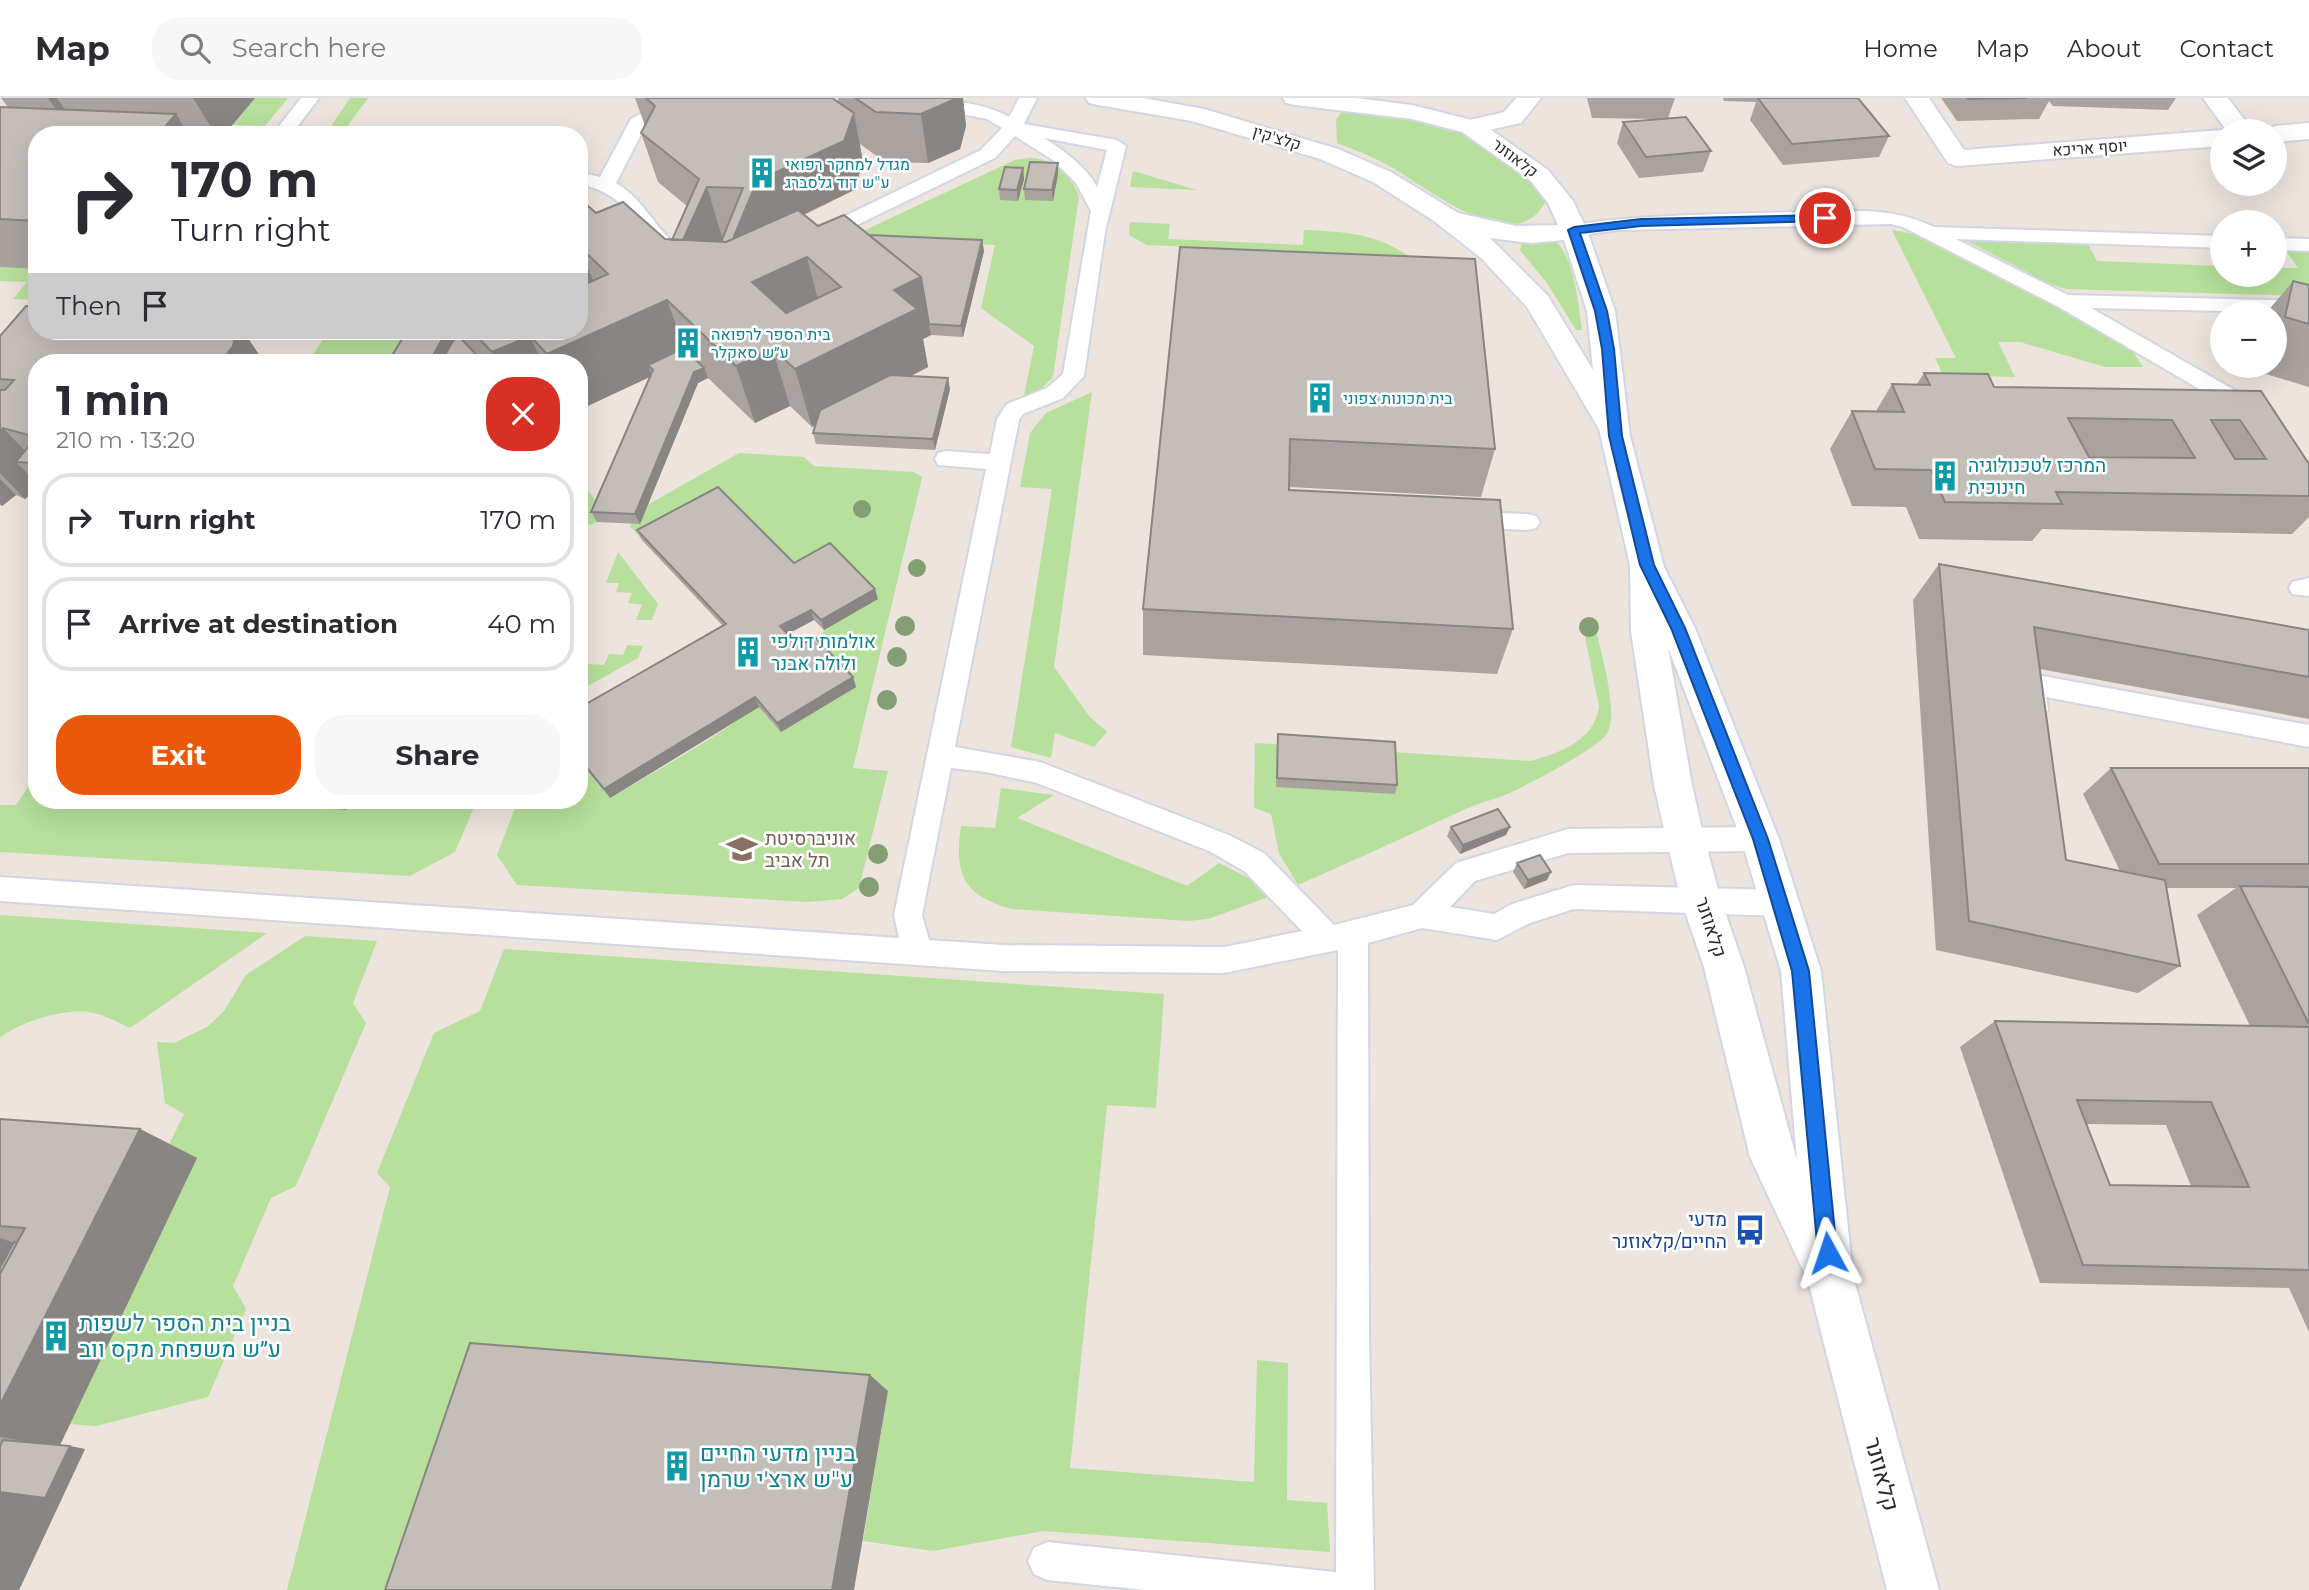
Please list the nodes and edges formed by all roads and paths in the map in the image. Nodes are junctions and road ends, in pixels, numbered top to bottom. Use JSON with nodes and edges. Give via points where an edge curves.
{"nodes":[{"id":1,"x":310,"y":98,"type":"edge"},
{"id":2,"x":905,"y":98,"type":"edge"},
{"id":3,"x":1028,"y":98,"type":"edge"},
{"id":4,"x":1098,"y":98,"type":"edge"},
{"id":5,"x":1295,"y":98,"type":"edge"},
{"id":6,"x":1529,"y":98,"type":"edge"},
{"id":7,"x":1917,"y":98,"type":"edge"},
{"id":8,"x":2215,"y":98,"type":"edge"},
{"id":9,"x":640,"y":119,"type":"dead end"},
{"id":10,"x":2231,"y":119,"type":"edge"},
{"id":11,"x":288,"y":126,"type":"edge"},
{"id":12,"x":1013,"y":127,"type":"junction"},
{"id":13,"x":1328,"y":127,"type":"junction"},
{"id":14,"x":1471,"y":127,"type":"junction"},
{"id":15,"x":2309,"y":131,"type":"edge"},
{"id":16,"x":2287,"y":133,"type":"edge"},
{"id":17,"x":2210,"y":139,"type":"edge"},
{"id":18,"x":588,"y":180,"type":"edge"},
{"id":19,"x":606,"y":184,"type":"junction"},
{"id":20,"x":1100,"y":210,"type":"junction"},
{"id":21,"x":1443,"y":215,"type":"junction"},
{"id":22,"x":1574,"y":230,"type":"junction"},
{"id":23,"x":1929,"y":231,"type":"junction"},
{"id":24,"x":2210,"y":242,"type":"edge"},
{"id":25,"x":2287,"y":245,"type":"edge"},
{"id":26,"x":2309,"y":246,"type":"edge"},
{"id":27,"x":795,"y":247,"type":"edge"},
{"id":28,"x":690,"y":261,"type":"edge"},
{"id":29,"x":2064,"y":301,"type":"junction"},
{"id":30,"x":2309,"y":307,"type":"edge"},
{"id":31,"x":2263,"y":425,"type":"edge"},
{"id":32,"x":1615,"y":436,"type":"junction"},
{"id":33,"x":946,"y":459,"type":"dead end"},
{"id":34,"x":1000,"y":462,"type":"junction"},
{"id":35,"x":1447,"y":518,"type":"edge"},
{"id":36,"x":1528,"y":522,"type":"dead end"},
{"id":37,"x":1647,"y":565,"type":"junction"},
{"id":38,"x":2309,"y":736,"type":"edge"},
{"id":39,"x":2039,"y":737,"type":"edge"},
{"id":40,"x":942,"y":757,"type":"junction"},
{"id":41,"x":1685,"y":838,"type":"junction"},
{"id":42,"x":1760,"y":839,"type":"junction"},
{"id":43,"x":0,"y":889,"type":"edge"},
{"id":44,"x":1702,"y":900,"type":"junction"},
{"id":45,"x":1780,"y":903,"type":"junction"},
{"id":46,"x":1422,"y":915,"type":"junction"},
{"id":47,"x":1340,"y":936,"type":"junction"},
{"id":48,"x":916,"y":950,"type":"junction"},
{"id":49,"x":1830,"y":1276,"type":"junction"},
{"id":50,"x":1046,"y":1561,"type":"dead end"},
{"id":51,"x":1332,"y":1590,"type":"edge"},
{"id":52,"x":1355,"y":1590,"type":"edge"},
{"id":53,"x":1913,"y":1590,"type":"edge"}],
"edges":[{"from":1,"to":11,"type":"lane"},
{"from":2,"to":12,"type":"lane","via":[[993,116]]},
{"from":3,"to":12,"type":"lane"},
{"from":4,"to":13,"type":"street","name":"קלצ'קין","via":[[1195,114]]},
{"from":5,"to":13,"type":"street","name":"קלצ'קין"},
{"from":6,"to":14,"type":"street","via":[[1512,118]]},
{"from":7,"to":17,"type":"street","name":"יוסף אריכא","via":[[1957,158]]},
{"from":8,"to":10,"type":"street"},
{"from":9,"to":19,"type":"lane"},
{"from":12,"to":20,"type":"lane","via":[[1060,156],[1084,180]]},
{"from":12,"to":20,"type":"lane","via":[[1117,146]]},
{"from":12,"to":27,"type":"lane","via":[[988,154]]},
{"from":13,"to":14,"type":"street","name":"קלצ'קין","via":[[1412,112]]},
{"from":13,"to":21,"type":"street","name":"קלצ'קין","via":[[1382,177]]},
{"from":14,"to":22,"type":"street","name":"קלאוזנר","via":[[1539,175],[1560,201]]},
{"from":15,"to":16,"type":"street"},
{"from":18,"to":19,"type":"lane"},
{"from":19,"to":28,"type":"lane","via":[[621,192],[665,246]]},
{"from":20,"to":34,"type":"lane","via":[[1073,376],[1055,393],[1015,410],[1008,419]]},
{"from":21,"to":22,"type":"street","via":[[1480,229]]},
{"from":21,"to":32,"type":"street","name":"קלאוזנר","via":[[1492,252],[1538,302]]},
{"from":22,"to":23,"type":"lane","via":[[1641,223],[1865,217],[1892,218]]},
{"from":22,"to":32,"type":"street","name":"קלאוזנר","via":[[1601,311]]},
{"from":23,"to":24,"type":"lane"},
{"from":23,"to":29,"type":"lane"},
{"from":25,"to":26,"type":"lane"},
{"from":29,"to":30,"type":"lane"},
{"from":29,"to":31,"type":"lane","via":[[2242,404]]},
{"from":32,"to":37,"type":"street","name":"קלאוזנר"},
{"from":33,"to":34,"type":"lane"},
{"from":34,"to":40,"type":"lane"},
{"from":35,"to":36,"type":"lane"},
{"from":37,"to":41,"type":"street","name":"קלאוזנר","via":[[1648,631]]},
{"from":37,"to":42,"type":"street","name":"קלאוזנר","via":[[1678,628]]},
{"from":38,"to":39,"type":"lane","via":[[2032,684]]},
{"from":40,"to":47,"type":"lane","via":[[1040,773],[1219,844],[1254,862]]},
{"from":40,"to":48,"type":"lane","via":[[908,915]]},
{"from":41,"to":42,"type":"lane"},
{"from":41,"to":44,"type":"street","name":"קלאוזנר"},
{"from":41,"to":46,"type":"lane","via":[[1569,841],[1493,863],[1466,873]]},
{"from":42,"to":45,"type":"street","name":"קלאוזנר"},
{"from":43,"to":48,"type":"lane"},
{"from":44,"to":45,"type":"lane"},
{"from":44,"to":46,"type":"lane","via":[[1574,897],[1522,913],[1497,927]]},
{"from":44,"to":49,"type":"street","name":"קלאוזנר","via":[[1724,967],[1772,1157]]},
{"from":45,"to":49,"type":"street","name":"קלאוזנר","via":[[1801,971]]},
{"from":46,"to":47,"type":"lane"},
{"from":47,"to":48,"type":"lane","via":[[1224,960],[1003,958]]},
{"from":47,"to":52,"type":"lane"},
{"from":49,"to":53,"type":"street","name":"קלאוזנר"},
{"from":50,"to":51,"type":"lane"}]}
